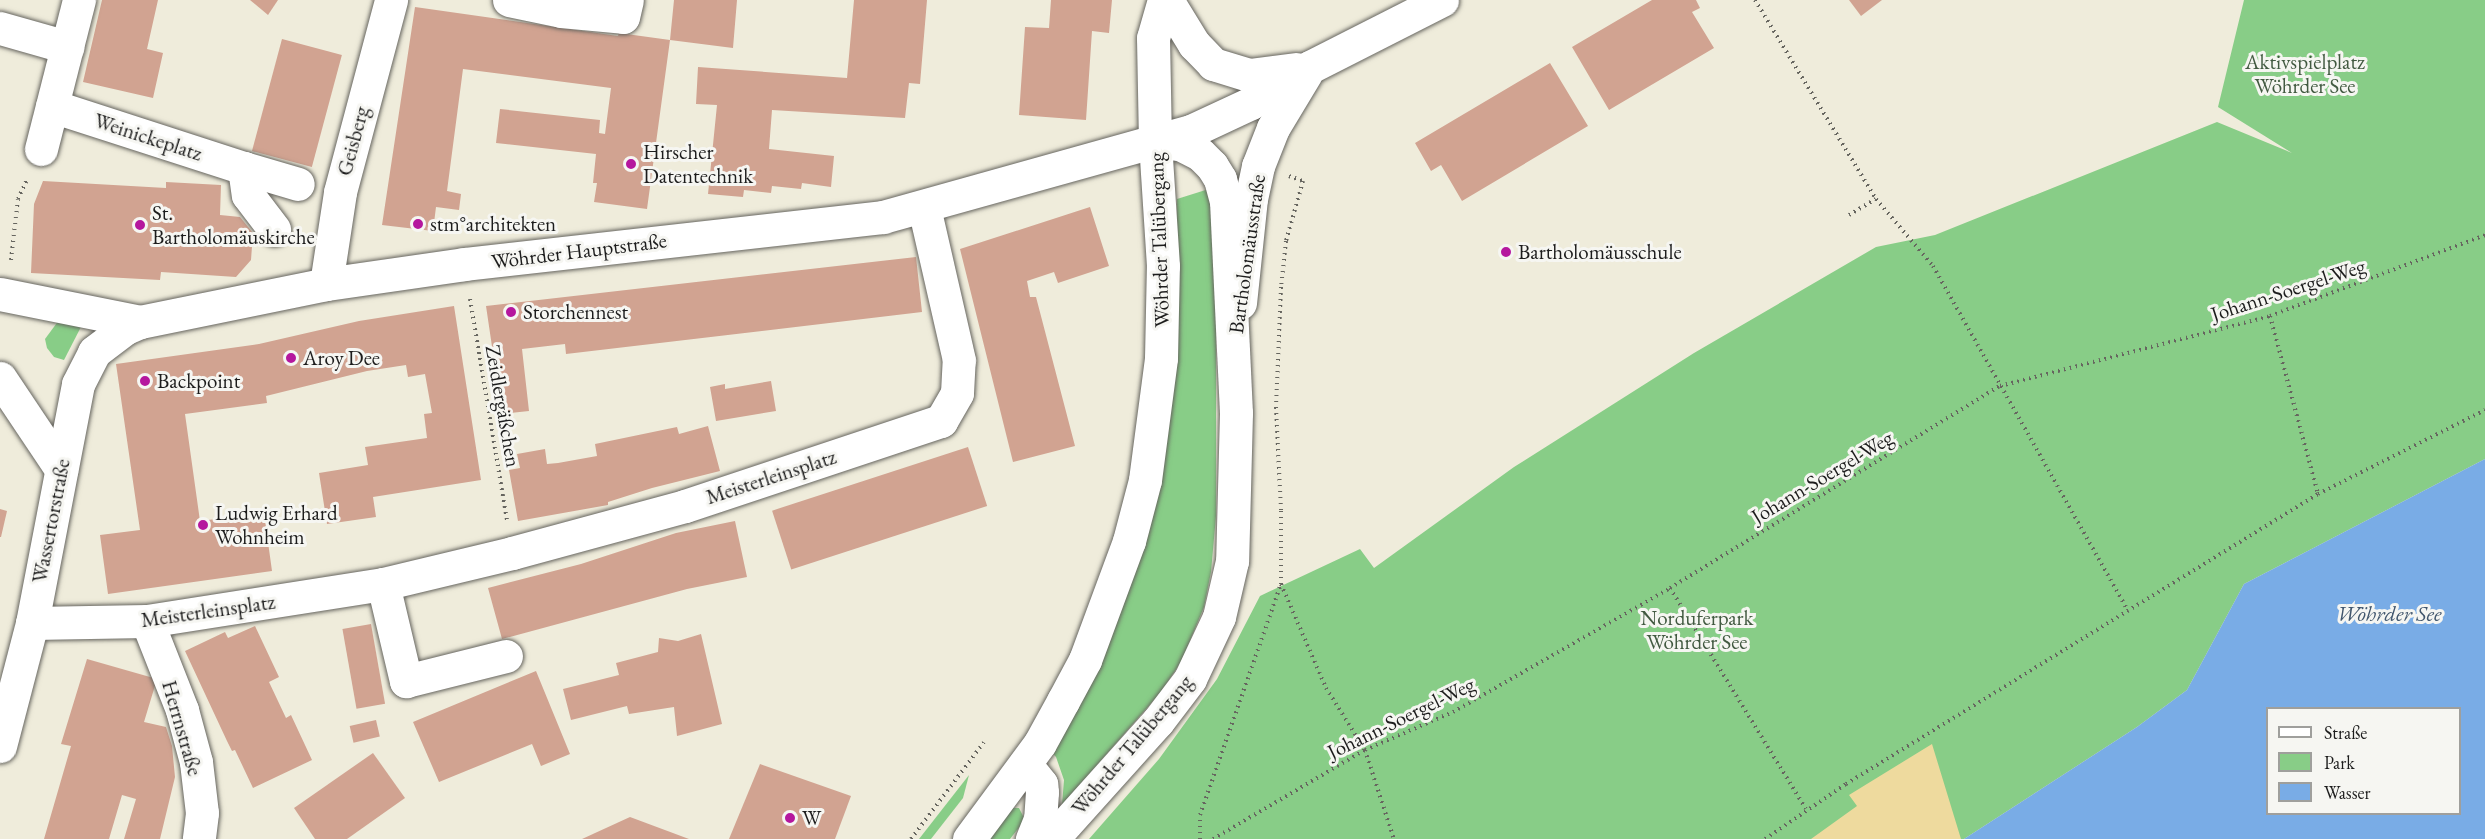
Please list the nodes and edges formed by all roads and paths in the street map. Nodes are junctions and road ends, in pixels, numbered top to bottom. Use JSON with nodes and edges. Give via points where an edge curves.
{"nodes":[{"id":1,"x":79,"y":0,"type":"edge"},
{"id":2,"x":391,"y":0,"type":"edge"},
{"id":3,"x":509,"y":0,"type":"edge"},
{"id":4,"x":1166,"y":0,"type":"edge"},
{"id":5,"x":1442,"y":0,"type":"edge"},
{"id":6,"x":1755,"y":0,"type":"edge"},
{"id":7,"x":625,"y":9,"type":"edge"},
{"id":8,"x":0,"y":28,"type":"edge"},
{"id":9,"x":67,"y":47,"type":"junction"},
{"id":10,"x":1310,"y":67,"type":"junction"},
{"id":11,"x":52,"y":106,"type":"junction"},
{"id":12,"x":1155,"y":142,"type":"junction"},
{"id":13,"x":41,"y":149,"type":"joint"},
{"id":14,"x":244,"y":168,"type":"junction"},
{"id":15,"x":1303,"y":181,"type":"dead end"},
{"id":16,"x":298,"y":184,"type":"dead end"},
{"id":17,"x":1876,"y":199,"type":"junction"},
{"id":18,"x":924,"y":207,"type":"junction"},
{"id":19,"x":1849,"y":215,"type":"dead end"},
{"id":20,"x":274,"y":230,"type":"dead end"},
{"id":21,"x":2485,"y":235,"type":"edge"},
{"id":22,"x":464,"y":264,"type":"junction"},
{"id":23,"x":326,"y":284,"type":"junction"},
{"id":24,"x":3,"y":294,"type":"edge"},
{"id":25,"x":2270,"y":316,"type":"junction"},
{"id":26,"x":140,"y":322,"type":"junction"},
{"id":27,"x":1234,"y":347,"type":"junction"},
{"id":28,"x":0,"y":378,"type":"edge"},
{"id":29,"x":2000,"y":386,"type":"junction"},
{"id":30,"x":2485,"y":410,"type":"edge"},
{"id":31,"x":61,"y":470,"type":"junction"},
{"id":32,"x":2318,"y":494,"type":"junction"},
{"id":33,"x":513,"y":553,"type":"junction"},
{"id":34,"x":383,"y":584,"type":"junction"},
{"id":35,"x":1281,"y":584,"type":"junction"},
{"id":36,"x":1670,"y":588,"type":"junction"},
{"id":37,"x":2128,"y":611,"type":"junction"},
{"id":38,"x":147,"y":621,"type":"junction"},
{"id":39,"x":32,"y":623,"type":"junction"},
{"id":40,"x":506,"y":656,"type":"dead end"},
{"id":41,"x":984,"y":742,"type":"dead end"},
{"id":42,"x":0,"y":746,"type":"edge"},
{"id":43,"x":1365,"y":750,"type":"junction"},
{"id":44,"x":1025,"y":764,"type":"junction"},
{"id":45,"x":1806,"y":809,"type":"junction"},
{"id":46,"x":199,"y":839,"type":"edge"},
{"id":47,"x":911,"y":839,"type":"edge"},
{"id":48,"x":969,"y":839,"type":"edge"},
{"id":49,"x":1032,"y":839,"type":"edge"},
{"id":50,"x":1052,"y":839,"type":"edge"},
{"id":51,"x":1200,"y":839,"type":"edge"},
{"id":52,"x":1213,"y":839,"type":"edge"},
{"id":53,"x":1394,"y":839,"type":"edge"},
{"id":54,"x":1765,"y":839,"type":"edge"}],
"edges":[{"from":1,"to":9,"type":"street"},
{"from":2,"to":23,"type":"street","name":"Geisberg","via":[[340,192]]},
{"from":3,"to":7,"type":"street","via":[[561,11]]},
{"from":4,"to":10,"type":"street","via":[[1200,52],[1223,69],[1249,75]]},
{"from":4,"to":12,"type":"street","via":[[1153,38]]},
{"from":5,"to":10,"type":"street"},
{"from":6,"to":17,"type":"path"},
{"from":8,"to":9,"type":"street"},
{"from":9,"to":11,"type":"street"},
{"from":10,"to":12,"type":"street","via":[[1251,103]]},
{"from":10,"to":27,"type":"street","name":"Bartholomäusstraße","via":[[1276,122],[1258,166]]},
{"from":11,"to":13,"type":"street"},
{"from":11,"to":14,"type":"street","name":"Weinickeplatz"},
{"from":12,"to":18,"type":"street","name":"Wöhrder Hauptstraße"},
{"from":12,"to":27,"type":"street","name":"Wöhrder Talübergang","via":[[1190,148],[1207,160],[1220,179],[1226,201]]},
{"from":12,"to":44,"type":"street","name":"Wöhrder Talübergang","via":[[1164,302],[1156,406],[1144,480],[1117,579],[1085,660]]},
{"from":13,"to":24,"type":"path","via":[[18,199]]},
{"from":14,"to":16,"type":"street","name":"Weinickeplatz"},
{"from":14,"to":20,"type":"street","via":[[248,195]]},
{"from":15,"to":35,"type":"path","via":[[1286,241],[1281,287],[1276,407]]},
{"from":17,"to":19,"type":"path"},
{"from":17,"to":29,"type":"path","via":[[1933,266]]},
{"from":18,"to":22,"type":"street","name":"Wöhrder Hauptstraße","via":[[883,217]]},
{"from":18,"to":33,"type":"street","name":"Meisterleinsplatz","via":[[959,360],[957,393],[941,421],[685,506]]},
{"from":21,"to":25,"type":"path","name":"Johann-Soergel-Weg"},
{"from":22,"to":23,"type":"street","name":"Wöhrder Hauptstraße"},
{"from":22,"to":33,"type":"path","name":"Zeidlergäßchen"},
{"from":23,"to":26,"type":"street","name":"Wöhrder Hauptstraße"},
{"from":24,"to":26,"type":"street","name":"Wöhrder Hauptstraße"},
{"from":25,"to":29,"type":"path","name":"Johann-Soergel-Weg"},
{"from":25,"to":32,"type":"path"},
{"from":26,"to":31,"type":"street","name":"Wassertorstraße","via":[[100,347],[84,368]]},
{"from":27,"to":50,"type":"street","name":"Wöhrder Talübergang","via":[[1236,476],[1232,549],[1219,617],[1195,670],[1175,700]]},
{"from":28,"to":31,"type":"street"},
{"from":29,"to":36,"type":"path","name":"Johann-Soergel-Weg"},
{"from":29,"to":37,"type":"path"},
{"from":30,"to":32,"type":"path"},
{"from":31,"to":39,"type":"street","name":"Wassertorstraße"},
{"from":32,"to":37,"type":"path"},
{"from":33,"to":34,"type":"street","name":"Meisterleinsplatz"},
{"from":34,"to":38,"type":"street","name":"Meisterleinsplatz"},
{"from":34,"to":40,"type":"street","via":[[406,681]]},
{"from":35,"to":43,"type":"path","via":[[1326,688]]},
{"from":35,"to":51,"type":"path","via":[[1200,815]]},
{"from":36,"to":43,"type":"path","name":"Johann-Soergel-Weg","via":[[1453,712]]},
{"from":36,"to":45,"type":"path"},
{"from":37,"to":45,"type":"path"},
{"from":38,"to":39,"type":"street","name":"Meisterleinsplatz"},
{"from":38,"to":46,"type":"street","name":"Herrnstraße","via":[[182,710],[196,762],[202,813]]},
{"from":39,"to":42,"type":"street","name":"Wassertorstraße"},
{"from":41,"to":47,"type":"path"},
{"from":43,"to":52,"type":"path","name":"Johann-Soergel-Weg"},
{"from":43,"to":53,"type":"path"},
{"from":44,"to":48,"type":"street","name":"Wöhrder Talübergang"},
{"from":44,"to":49,"type":"street","via":[[1041,784],[1042,792],[1040,819]]},
{"from":45,"to":54,"type":"path"}]}
